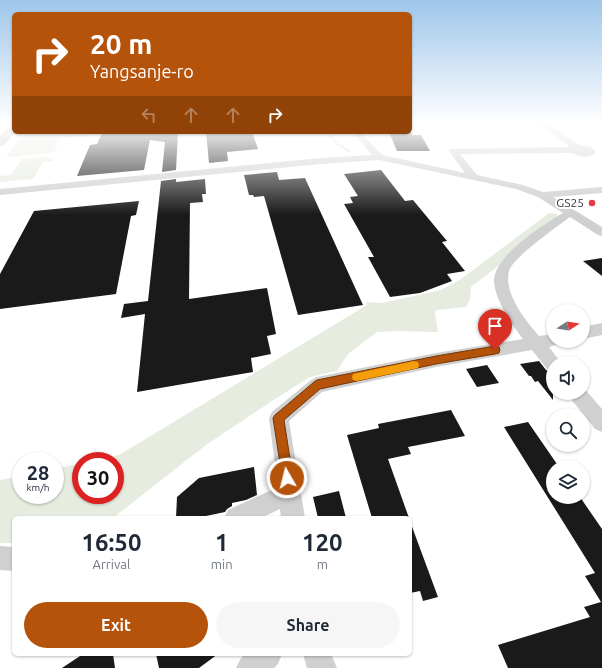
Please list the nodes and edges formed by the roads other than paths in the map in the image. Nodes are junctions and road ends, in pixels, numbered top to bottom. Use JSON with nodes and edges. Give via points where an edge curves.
{"nodes":[{"id":1,"x":375,"y":153,"type":"edge"},
{"id":2,"x":455,"y":153,"type":"edge"},
{"id":3,"x":379,"y":157,"type":"junction"},
{"id":4,"x":473,"y":176,"type":"junction"},
{"id":5,"x":602,"y":190,"type":"edge"},
{"id":6,"x":0,"y":192,"type":"edge"},
{"id":7,"x":542,"y":195,"type":"junction"},
{"id":8,"x":571,"y":212,"type":"junction"},
{"id":9,"x":602,"y":232,"type":"edge"},
{"id":10,"x":602,"y":329,"type":"edge"},
{"id":11,"x":590,"y":332,"type":"edge"},
{"id":12,"x":544,"y":342,"type":"edge"},
{"id":13,"x":550,"y":356,"type":"edge"},
{"id":14,"x":583,"y":400,"type":"edge"},
{"id":15,"x":602,"y":423,"type":"edge"},
{"id":16,"x":289,"y":493,"type":"junction"},
{"id":17,"x":240,"y":516,"type":"edge"},
{"id":18,"x":293,"y":516,"type":"edge"},
{"id":19,"x":0,"y":558,"type":"edge"},
{"id":20,"x":12,"y":559,"type":"edge"},
{"id":21,"x":266,"y":656,"type":"edge"},
{"id":22,"x":318,"y":656,"type":"edge"},
{"id":23,"x":251,"y":668,"type":"edge"},
{"id":24,"x":322,"y":668,"type":"edge"}],
"edges":[{"from":1,"to":3,"type":"street"},
{"from":2,"to":4,"type":"street"},
{"from":3,"to":4,"type":"street"},
{"from":3,"to":6,"type":"street"},
{"from":4,"to":7,"type":"street"},
{"from":5,"to":7,"type":"street"},
{"from":7,"to":8,"type":"street"},
{"from":8,"to":9,"type":"street"},
{"from":8,"to":12,"type":"street","via":[[539,234],[510,260],[502,271],[502,287],[507,303]]},
{"from":10,"to":11,"type":"street"},
{"from":12,"to":13,"type":"street"},
{"from":12,"to":16,"type":"street","via":[[317,385],[279,418]]},
{"from":14,"to":15,"type":"street"},
{"from":16,"to":17,"type":"street"},
{"from":16,"to":18,"type":"street"},
{"from":19,"to":20,"type":"street"},
{"from":21,"to":23,"type":"street"},
{"from":22,"to":24,"type":"street"}]}
